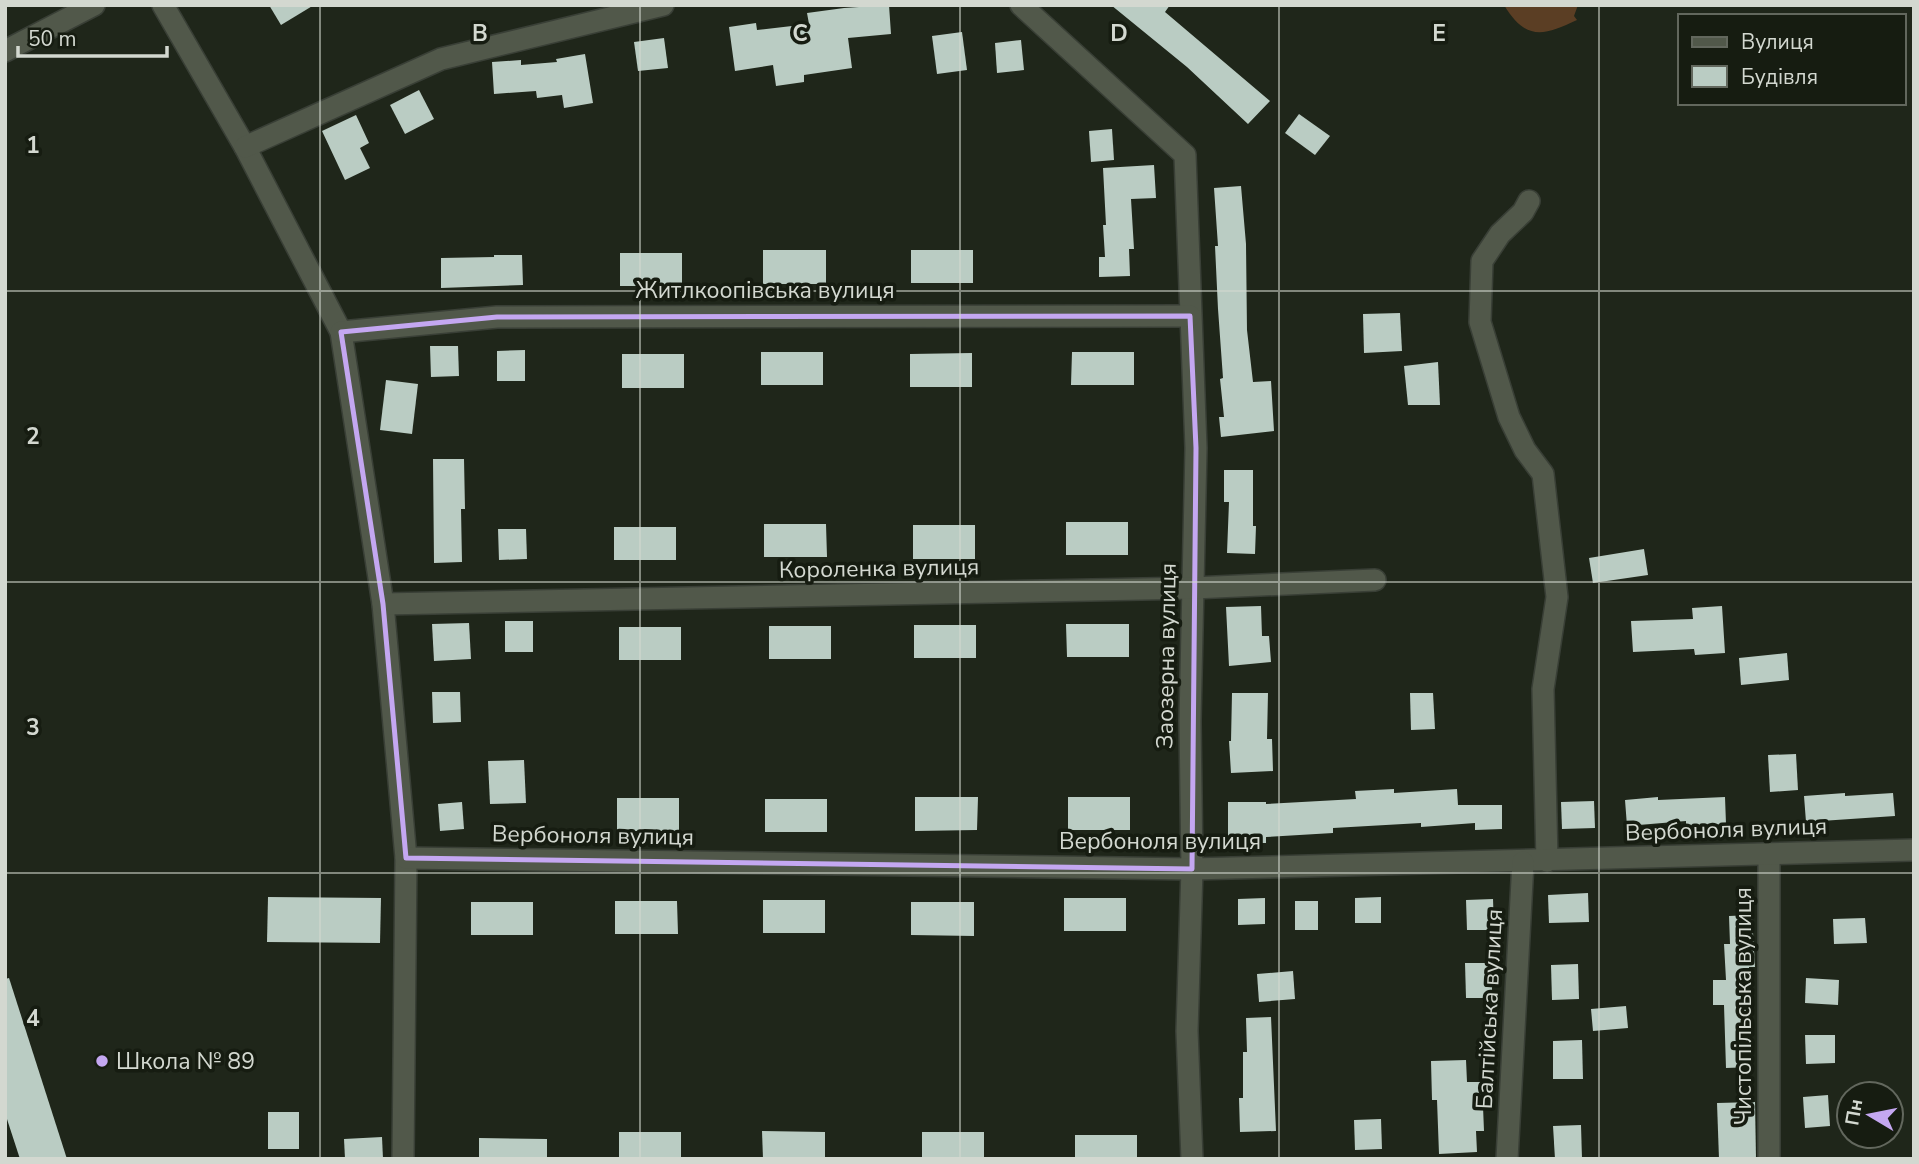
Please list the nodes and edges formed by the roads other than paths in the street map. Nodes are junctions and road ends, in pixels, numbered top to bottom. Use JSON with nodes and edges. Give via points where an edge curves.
{"nodes":[{"id":1,"x":94,"y":5,"type":"edge"},
{"id":2,"x":163,"y":5,"type":"edge"},
{"id":3,"x":663,"y":5,"type":"edge"},
{"id":4,"x":1021,"y":5,"type":"edge"},
{"id":5,"x":5,"y":51,"type":"edge"},
{"id":6,"x":245,"y":147,"type":"junction"},
{"id":7,"x":1529,"y":201,"type":"dead end"},
{"id":8,"x":1190,"y":316,"type":"junction"},
{"id":9,"x":341,"y":332,"type":"junction"},
{"id":10,"x":1376,"y":580,"type":"dead end"},
{"id":11,"x":1194,"y":588,"type":"junction"},
{"id":12,"x":383,"y":604,"type":"junction"},
{"id":13,"x":1914,"y":850,"type":"edge"},
{"id":14,"x":1769,"y":854,"type":"junction"},
{"id":15,"x":406,"y":858,"type":"junction"},
{"id":16,"x":1547,"y":861,"type":"junction"},
{"id":17,"x":1523,"y":862,"type":"junction"},
{"id":18,"x":1192,"y":869,"type":"junction"},
{"id":19,"x":403,"y":1159,"type":"edge"},
{"id":20,"x":1192,"y":1159,"type":"edge"},
{"id":21,"x":1507,"y":1159,"type":"edge"},
{"id":22,"x":1769,"y":1159,"type":"edge"}],
"edges":[{"from":1,"to":5,"type":"street"},
{"from":2,"to":6,"type":"street"},
{"from":3,"to":6,"type":"street","via":[[441,59]]},
{"from":4,"to":8,"type":"street","name":"Заозерна вулиця","via":[[1185,155]]},
{"from":6,"to":9,"type":"street"},
{"from":7,"to":16,"type":"street","via":[[1482,261],[1480,322],[1509,417],[1525,450],[1544,474],[1556,597],[1543,689]]},
{"from":8,"to":9,"type":"street","name":"Житлкоопівська вулиця","via":[[497,317]]},
{"from":8,"to":11,"type":"street","name":"Заозерна вулиця","via":[[1196,448]]},
{"from":9,"to":12,"type":"street"},
{"from":10,"to":11,"type":"street","name":"Короленка вулиця"},
{"from":11,"to":12,"type":"street","name":"Короленка вулиця"},
{"from":11,"to":18,"type":"street","name":"Заозерна вулиця"},
{"from":12,"to":15,"type":"street"},
{"from":13,"to":14,"type":"street","name":"Вербоноля вулиця"},
{"from":14,"to":16,"type":"street","name":"Вербоноля вулиця"},
{"from":14,"to":22,"type":"street","name":"Чистопільська вулиця"},
{"from":15,"to":18,"type":"street","name":"Вербоноля вулиця"},
{"from":15,"to":19,"type":"street"},
{"from":16,"to":17,"type":"street","name":"Вербоноля вулиця"},
{"from":17,"to":18,"type":"street","name":"Вербоноля вулиця"},
{"from":17,"to":21,"type":"street","name":"Балтійська вулиця"},
{"from":18,"to":20,"type":"street","name":"Заозерна вулиця","via":[[1187,1031]]}]}
